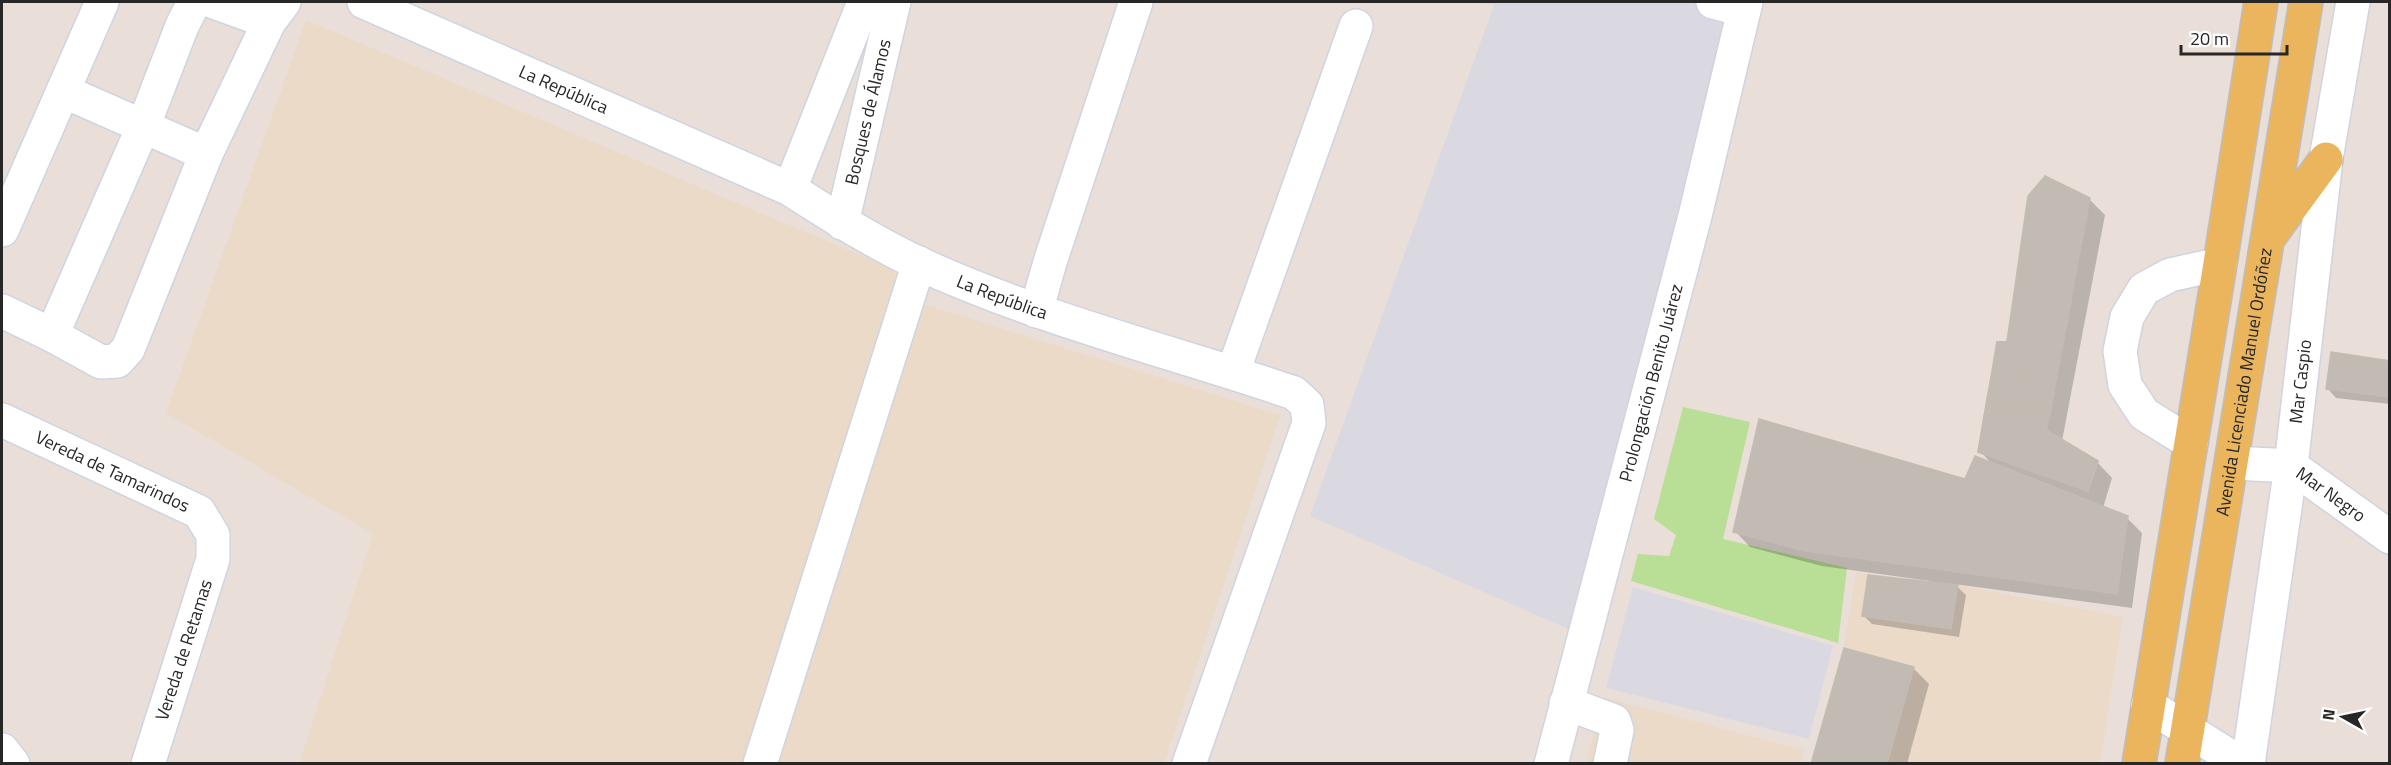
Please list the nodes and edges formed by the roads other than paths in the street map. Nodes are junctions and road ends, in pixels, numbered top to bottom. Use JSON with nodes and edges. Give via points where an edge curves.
{"nodes":[{"id":1,"x":102,"y":2,"type":"edge"},
{"id":2,"x":194,"y":2,"type":"edge"},
{"id":3,"x":214,"y":2,"type":"edge"},
{"id":4,"x":364,"y":2,"type":"edge"},
{"id":5,"x":864,"y":2,"type":"edge"},
{"id":6,"x":894,"y":2,"type":"edge"},
{"id":7,"x":1136,"y":2,"type":"edge"},
{"id":8,"x":1713,"y":2,"type":"edge"},
{"id":9,"x":2260,"y":2,"type":"edge"},
{"id":10,"x":2306,"y":2,"type":"edge"},
{"id":11,"x":2353,"y":2,"type":"edge"},
{"id":12,"x":1745,"y":6,"type":"edge"},
{"id":13,"x":277,"y":12,"type":"edge"},
{"id":14,"x":1356,"y":26,"type":"dead end"},
{"id":15,"x":63,"y":91,"type":"junction"},
{"id":16,"x":143,"y":127,"type":"junction"},
{"id":17,"x":206,"y":154,"type":"junction"},
{"id":18,"x":2326,"y":159,"type":"junction"},
{"id":19,"x":790,"y":189,"type":"junction"},
{"id":20,"x":842,"y":223,"type":"junction"},
{"id":21,"x":2,"y":230,"type":"edge"},
{"id":22,"x":2269,"y":237,"type":"junction"},
{"id":23,"x":919,"y":263,"type":"junction"},
{"id":24,"x":2220,"y":264,"type":"junction"},
{"id":25,"x":2,"y":310,"type":"edge"},
{"id":26,"x":1036,"y":310,"type":"junction"},
{"id":27,"x":52,"y":335,"type":"junction"},
{"id":28,"x":1233,"y":372,"type":"junction"},
{"id":29,"x":2,"y":420,"type":"edge"},
{"id":30,"x":2191,"y":443,"type":"junction"},
{"id":31,"x":2232,"y":463,"type":"junction"},
{"id":32,"x":2291,"y":466,"type":"junction"},
{"id":33,"x":213,"y":535,"type":"joint"},
{"id":34,"x":2390,"y":537,"type":"edge"},
{"id":35,"x":1566,"y":703,"type":"junction"},
{"id":36,"x":2148,"y":705,"type":"junction"},
{"id":37,"x":2187,"y":730,"type":"junction"},
{"id":38,"x":2,"y":750,"type":"edge"},
{"id":39,"x":13,"y":764,"type":"edge"},
{"id":40,"x":148,"y":764,"type":"edge"},
{"id":41,"x":760,"y":764,"type":"edge"},
{"id":42,"x":1189,"y":764,"type":"edge"},
{"id":43,"x":1551,"y":764,"type":"edge"},
{"id":44,"x":1610,"y":764,"type":"edge"},
{"id":45,"x":2139,"y":764,"type":"edge"},
{"id":46,"x":2182,"y":764,"type":"edge"},
{"id":47,"x":2242,"y":764,"type":"edge"},
{"id":48,"x":2248,"y":764,"type":"edge"}],
"edges":[{"from":1,"to":15,"type":"street"},
{"from":2,"to":16,"type":"street"},
{"from":3,"to":13,"type":"street"},
{"from":4,"to":19,"type":"street","name":"La República"},
{"from":5,"to":19,"type":"street","name":"Bosques de Álamos"},
{"from":6,"to":20,"type":"street","name":"Bosques de Álamos"},
{"from":7,"to":26,"type":"street"},
{"from":8,"to":12,"type":"street"},
{"from":9,"to":24,"type":"main road"},
{"from":10,"to":22,"type":"main road","name":"Avenida Licenciado Manuel Ordóñez"},
{"from":11,"to":18,"type":"street","name":"Mar Caspio"},
{"from":12,"to":35,"type":"street","name":"Prolongación Benito Juárez","via":[[1695,216]]},
{"from":13,"to":17,"type":"street"},
{"from":14,"to":28,"type":"street"},
{"from":15,"to":16,"type":"street"},
{"from":15,"to":21,"type":"street"},
{"from":16,"to":17,"type":"street"},
{"from":16,"to":27,"type":"street"},
{"from":17,"to":27,"type":"street","via":[[128,349],[117,361],[101,362]]},
{"from":18,"to":22,"type":"main road"},
{"from":18,"to":32,"type":"street","name":"Mar Caspio"},
{"from":19,"to":20,"type":"street","name":"La República"},
{"from":20,"to":23,"type":"street","name":"La República"},
{"from":22,"to":31,"type":"main road","name":"Avenida Licenciado Manuel Ordóñez"},
{"from":23,"to":26,"type":"street","name":"La República"},
{"from":23,"to":41,"type":"street"},
{"from":24,"to":30,"type":"main road"},
{"from":24,"to":30,"type":"street","via":[[2170,275],[2144,289],[2127,317],[2121,351],[2125,385],[2144,414]]},
{"from":25,"to":27,"type":"street"},
{"from":26,"to":28,"type":"street","name":"La República"},
{"from":28,"to":42,"type":"street","name":"La República","via":[[1294,393],[1307,405],[1310,423]]},
{"from":29,"to":33,"type":"street","name":"Vereda de Tamarindos","via":[[199,512]]},
{"from":30,"to":36,"type":"main road"},
{"from":31,"to":32,"type":"street","name":"Mar Negro"},
{"from":31,"to":37,"type":"main road","name":"Avenida Licenciado Manuel Ordóñez"},
{"from":32,"to":34,"type":"street","name":"Mar Negro"},
{"from":32,"to":48,"type":"street","name":"Mar Caspio"},
{"from":33,"to":40,"type":"street","name":"Vereda de Retamas","via":[[213,559]]},
{"from":35,"to":43,"type":"street","name":"Prolongación Benito Juárez"},
{"from":35,"to":44,"type":"street","via":[[1614,721],[1617,730]]},
{"from":36,"to":37,"type":"street"},
{"from":36,"to":45,"type":"main road"},
{"from":37,"to":46,"type":"main road","name":"Avenida Licenciado Manuel Ordóñez"},
{"from":37,"to":47,"type":"street"},
{"from":38,"to":39,"type":"street"}]}
